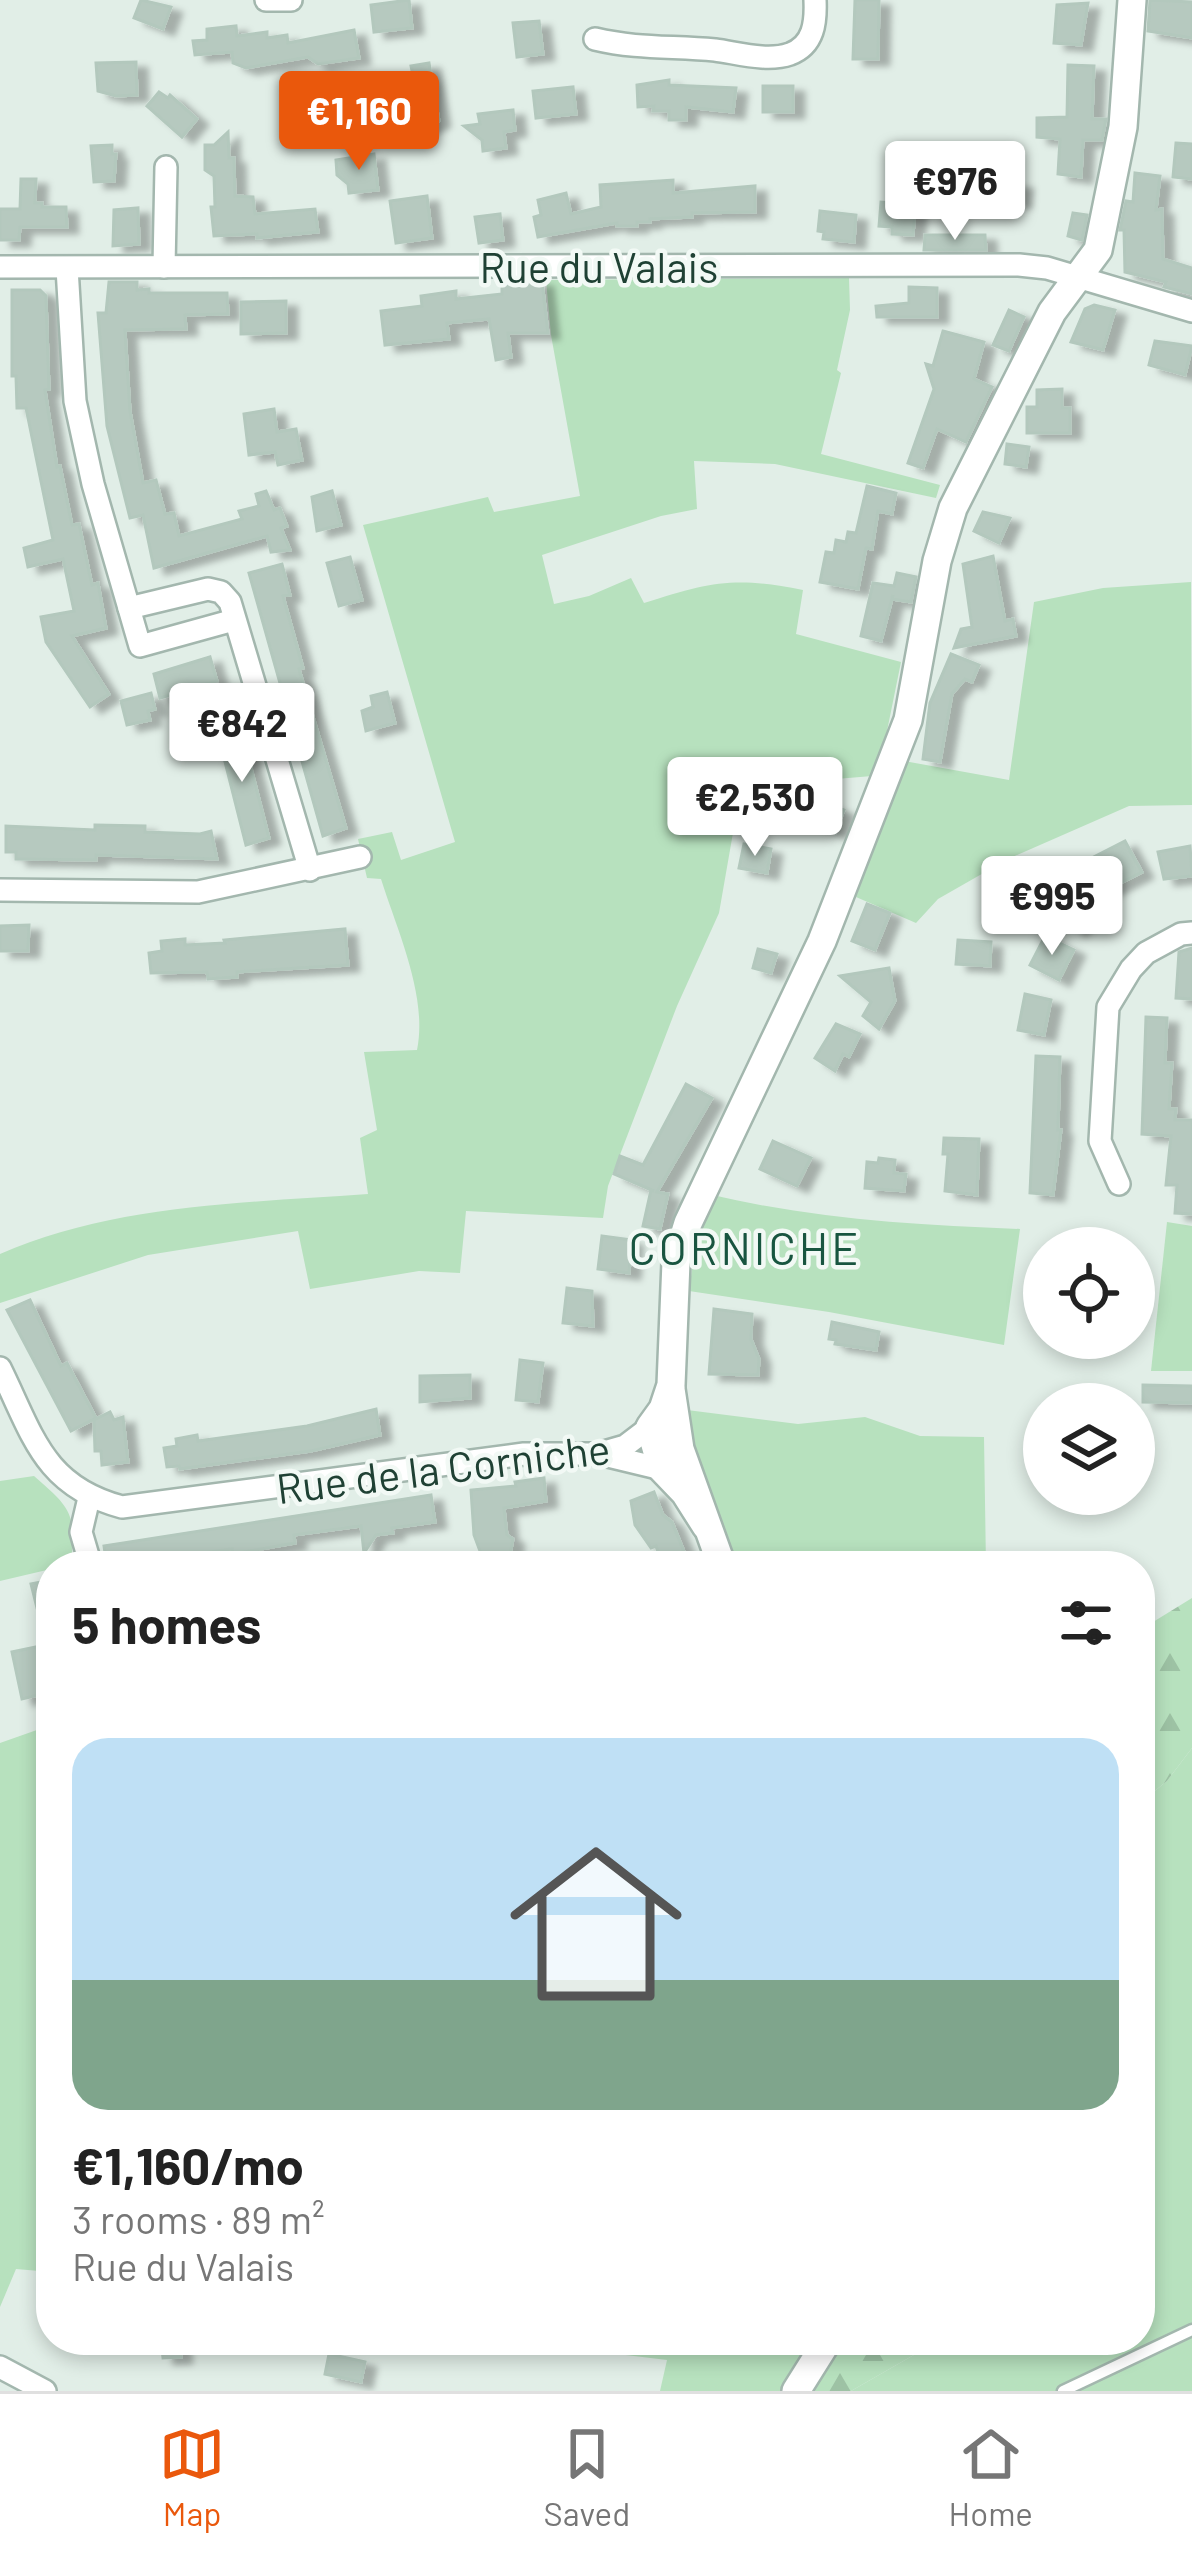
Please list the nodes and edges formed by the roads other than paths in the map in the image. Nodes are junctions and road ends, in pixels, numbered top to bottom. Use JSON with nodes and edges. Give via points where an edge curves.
{"nodes":[{"id":1,"x":266,"y":0,"type":"edge"},
{"id":2,"x":291,"y":0,"type":"edge"},
{"id":3,"x":815,"y":0,"type":"edge"},
{"id":4,"x":1132,"y":0,"type":"edge"},
{"id":5,"x":595,"y":39,"type":"dead end"},
{"id":6,"x":166,"y":167,"type":"dead end"},
{"id":7,"x":0,"y":267,"type":"edge"},
{"id":8,"x":164,"y":267,"type":"junction"},
{"id":9,"x":67,"y":268,"type":"junction"},
{"id":10,"x":1077,"y":278,"type":"junction"},
{"id":11,"x":1192,"y":310,"type":"edge"},
{"id":12,"x":129,"y":608,"type":"junction"},
{"id":13,"x":235,"y":620,"type":"junction"},
{"id":14,"x":360,"y":857,"type":"dead end"},
{"id":15,"x":310,"y":870,"type":"junction"},
{"id":16,"x":0,"y":890,"type":"edge"},
{"id":17,"x":1192,"y":933,"type":"edge"},
{"id":18,"x":1119,"y":1184,"type":"dead end"},
{"id":19,"x":0,"y":1368,"type":"edge"},
{"id":20,"x":671,"y":1385,"type":"junction"},
{"id":21,"x":650,"y":1427,"type":"junction"},
{"id":22,"x":597,"y":1454,"type":"junction"},
{"id":23,"x":671,"y":1459,"type":"junction"},
{"id":24,"x":89,"y":1498,"type":"junction"},
{"id":25,"x":87,"y":1551,"type":"edge"},
{"id":26,"x":716,"y":1551,"type":"edge"},
{"id":27,"x":1192,"y":2330,"type":"edge"},
{"id":28,"x":1155,"y":2349,"type":"edge"},
{"id":29,"x":818,"y":2355,"type":"edge"},
{"id":30,"x":1143,"y":2355,"type":"edge"},
{"id":31,"x":0,"y":2367,"type":"edge"},
{"id":32,"x":1078,"y":2388,"type":"edge"},
{"id":33,"x":45,"y":2391,"type":"edge"},
{"id":34,"x":796,"y":2391,"type":"edge"},
{"id":35,"x":1063,"y":2391,"type":"edge"}],
"edges":[{"from":1,"to":2,"type":"street"},
{"from":3,"to":5,"type":"street","via":[[809,40],[791,54],[638,49]]},
{"from":4,"to":10,"type":"street","name":"Rue de la Corniche","via":[[1123,127],[1098,250]]},
{"from":6,"to":8,"type":"street"},
{"from":7,"to":9,"type":"street","name":"Rue du Valais"},
{"from":8,"to":9,"type":"street","name":"Rue du Valais"},
{"from":8,"to":10,"type":"street","name":"Rue du Valais","via":[[1019,265]]},
{"from":9,"to":12,"type":"street","via":[[75,401]]},
{"from":10,"to":11,"type":"street","name":"Rue du Valais"},
{"from":10,"to":20,"type":"street","name":"Rue de la Corniche","via":[[953,508],[908,720],[822,941],[688,1223],[676,1262]]},
{"from":12,"to":13,"type":"street","via":[[208,589],[230,602]]},
{"from":12,"to":13,"type":"street","via":[[140,646]]},
{"from":13,"to":15,"type":"street"},
{"from":14,"to":15,"type":"street"},
{"from":15,"to":16,"type":"street","via":[[198,892]]},
{"from":17,"to":18,"type":"street","via":[[1146,953],[1108,1006],[1100,1141]]},
{"from":19,"to":24,"type":"street","via":[[49,1464]]},
{"from":20,"to":21,"type":"street","name":"Rue de la Corniche"},
{"from":20,"to":23,"type":"street"},
{"from":21,"to":22,"type":"street","name":"Rue de la Corniche"},
{"from":21,"to":23,"type":"street"},
{"from":22,"to":23,"type":"street"},
{"from":22,"to":24,"type":"street","name":"Rue de la Corniche","via":[[524,1454],[151,1505]]},
{"from":23,"to":26,"type":"street"},
{"from":24,"to":25,"type":"street","via":[[81,1532]]},
{"from":27,"to":28,"type":"lane"},
{"from":29,"to":34,"type":"street"},
{"from":30,"to":32,"type":"lane"},
{"from":31,"to":33,"type":"street"},
{"from":32,"to":35,"type":"lane"}]}
